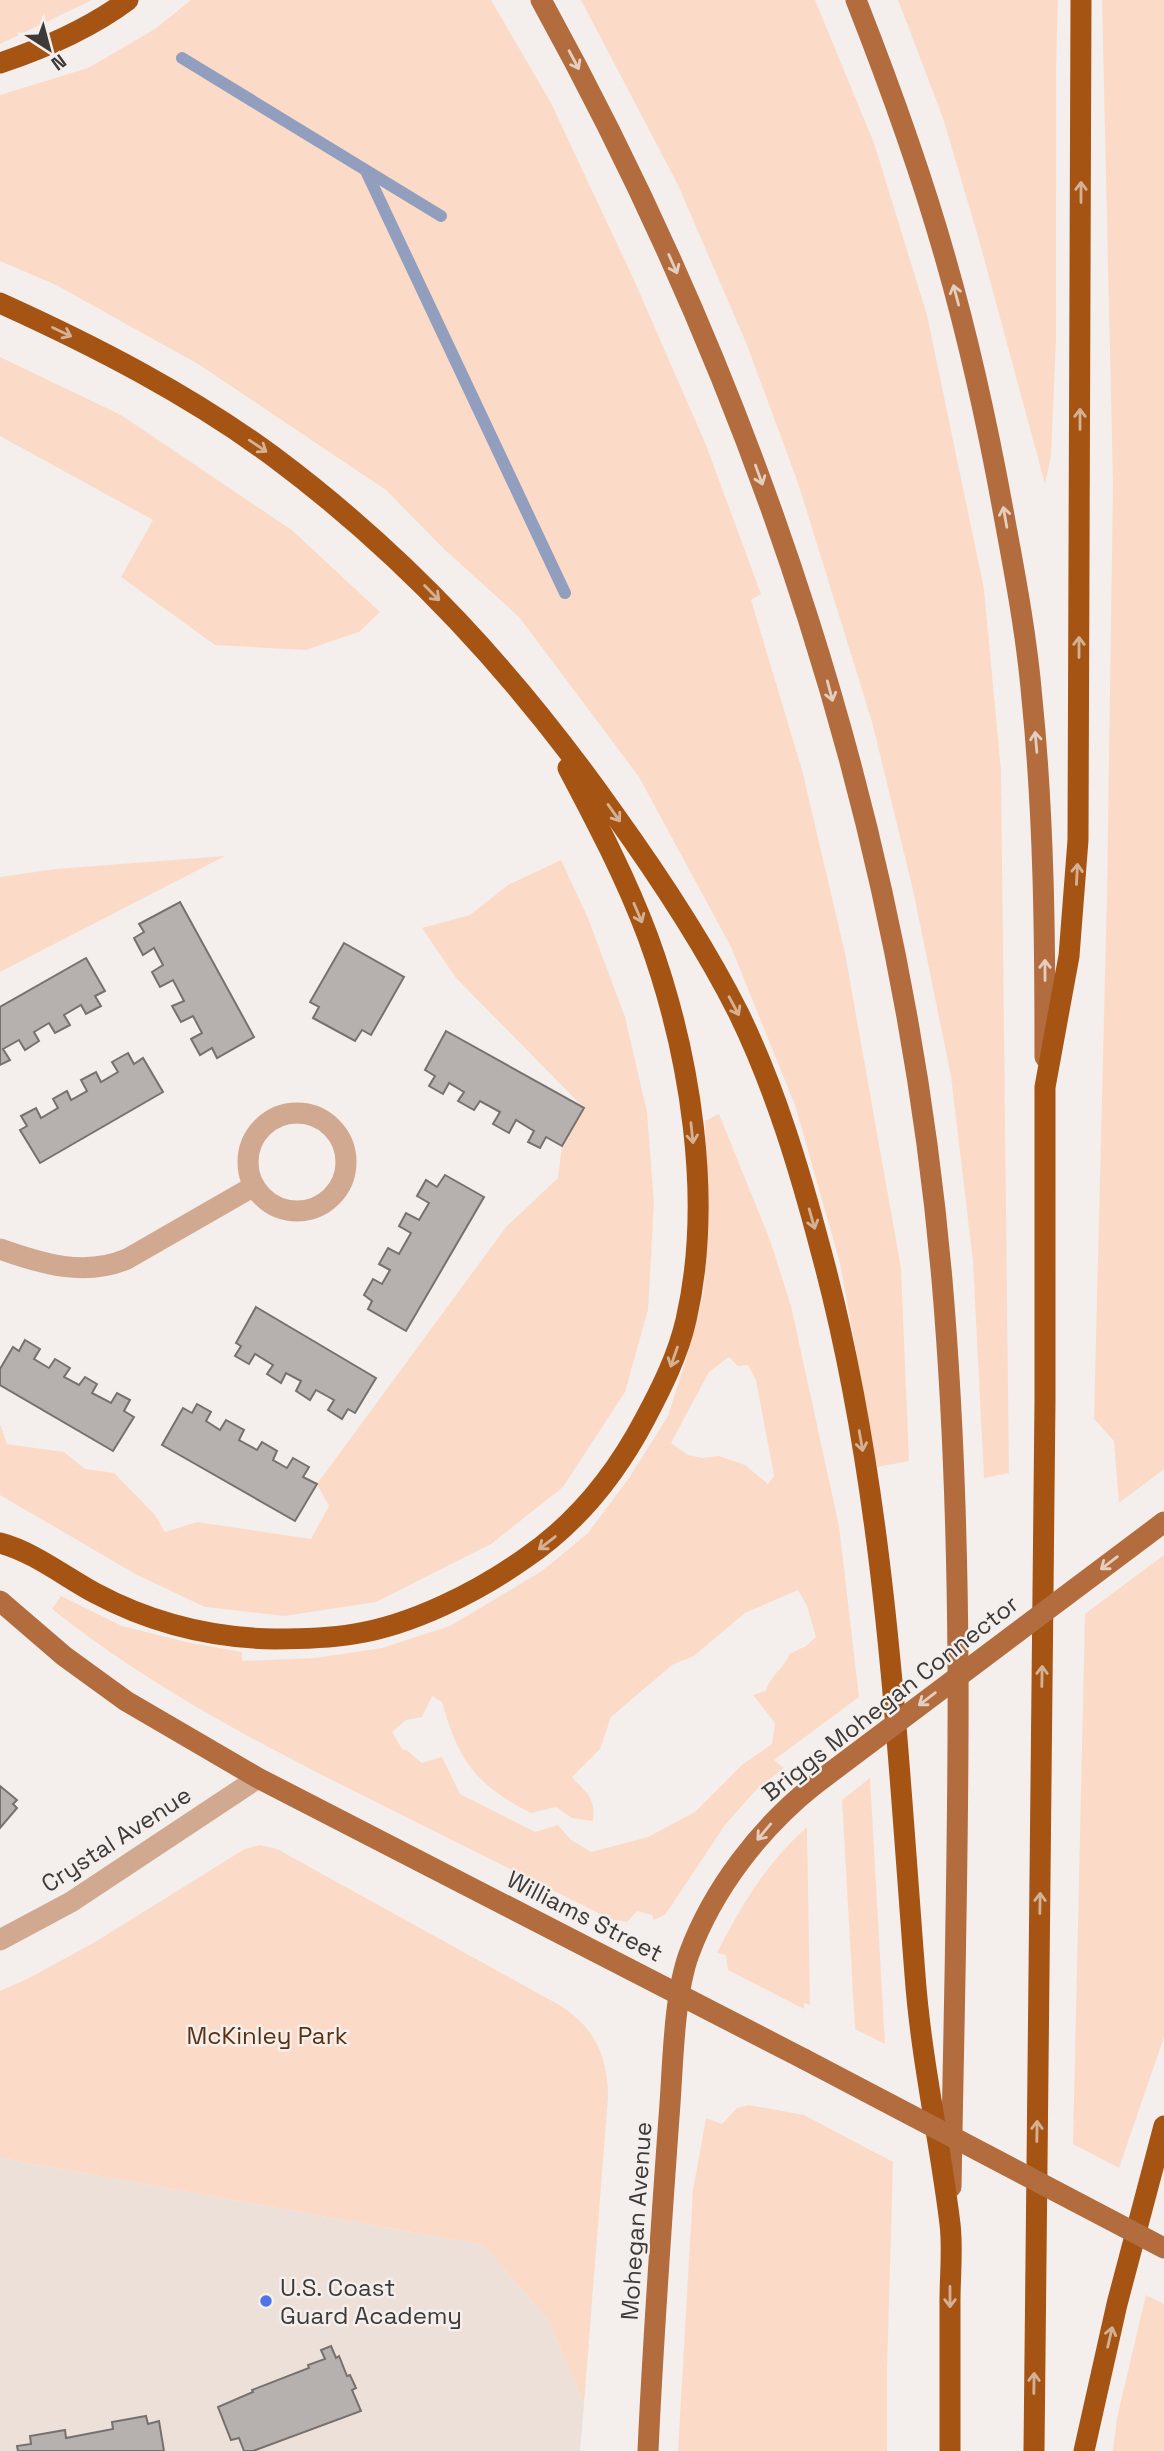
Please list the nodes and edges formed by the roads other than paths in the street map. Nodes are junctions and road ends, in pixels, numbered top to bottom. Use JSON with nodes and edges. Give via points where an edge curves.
{"nodes":[{"id":1,"x":128,"y":0,"type":"edge"},
{"id":2,"x":541,"y":0,"type":"edge"},
{"id":3,"x":856,"y":0,"type":"edge"},
{"id":4,"x":1081,"y":0,"type":"edge"},
{"id":5,"x":0,"y":63,"type":"edge"},
{"id":6,"x":0,"y":303,"type":"edge"},
{"id":7,"x":529,"y":699,"type":"junction"},
{"id":8,"x":1045,"y":1087,"type":"junction"},
{"id":9,"x":254,"y":1186,"type":"junction"},
{"id":10,"x":0,"y":1249,"type":"edge"},
{"id":11,"x":1164,"y":1522,"type":"edge"},
{"id":12,"x":0,"y":1543,"type":"edge"},
{"id":13,"x":0,"y":1601,"type":"edge"},
{"id":14,"x":258,"y":1778,"type":"junction"},
{"id":15,"x":0,"y":1940,"type":"edge"},
{"id":16,"x":680,"y":1994,"type":"junction"},
{"id":17,"x":1164,"y":2126,"type":"edge"},
{"id":18,"x":951,"y":2229,"type":"junction"},
{"id":19,"x":1164,"y":2248,"type":"edge"},
{"id":20,"x":648,"y":2451,"type":"edge"},
{"id":21,"x":950,"y":2451,"type":"edge"},
{"id":22,"x":1034,"y":2451,"type":"edge"},
{"id":23,"x":1084,"y":2451,"type":"edge"}],
"edges":[{"from":1,"to":5,"type":"highway","via":[[66,37]]},
{"from":2,"to":18,"type":"main road","one_way":true,"via":[[636,183],[681,282],[782,536],[855,783],[906,1012],[931,1176],[952,1424],[958,1716]]},
{"from":8,"to":3,"type":"main road","one_way":true,"via":[[1039,777],[1010,548],[966,332],[945,256]]},
{"from":8,"to":4,"type":"highway","one_way":true,"via":[[1069,956],[1078,840]]},
{"from":6,"to":7,"type":"highway","one_way":true,"via":[[150,377],[272,456],[411,572]]},
{"from":7,"to":12,"type":"highway","one_way":true,"via":[[610,847],[648,937],[679,1043],[689,1102],[696,1164],[694,1275],[666,1380],[630,1447],[587,1506],[542,1547],[466,1595],[357,1634],[272,1639],[177,1626],[141,1615]]},
{"from":7,"to":18,"type":"highway","one_way":true,"via":[[640,849],[737,1010],[785,1132],[822,1252],[864,1456],[884,1594],[915,1979]]},
{"from":22,"to":8,"type":"highway","one_way":true},
{"from":9,"to":9,"type":"street","via":[[268,1202],[286,1210],[319,1206],[335,1194],[345,1176],[340,1136],[326,1121],[308,1113],[288,1113],[269,1121],[255,1135],[248,1154]]},
{"from":9,"to":10,"type":"street","via":[[107,1266],[50,1265]]},
{"from":11,"to":16,"type":"main road","name":"Briggs Mohegan Connector","one_way":true,"bridge":true,"via":[[814,1785],[772,1823],[733,1873],[693,1945]]},
{"from":13,"to":14,"type":"main road","name":"Williams Street","via":[[64,1656],[126,1700]]},
{"from":14,"to":15,"type":"street","name":"Crystal Avenue","via":[[71,1902]]},
{"from":14,"to":16,"type":"main road","name":"Williams Street"},
{"from":16,"to":19,"type":"main road","name":"Williams Street","bridge":true},
{"from":16,"to":20,"type":"main road","name":"Mohegan Avenue"},
{"from":23,"to":17,"type":"highway","one_way":true},
{"from":18,"to":21,"type":"highway","one_way":true}]}
